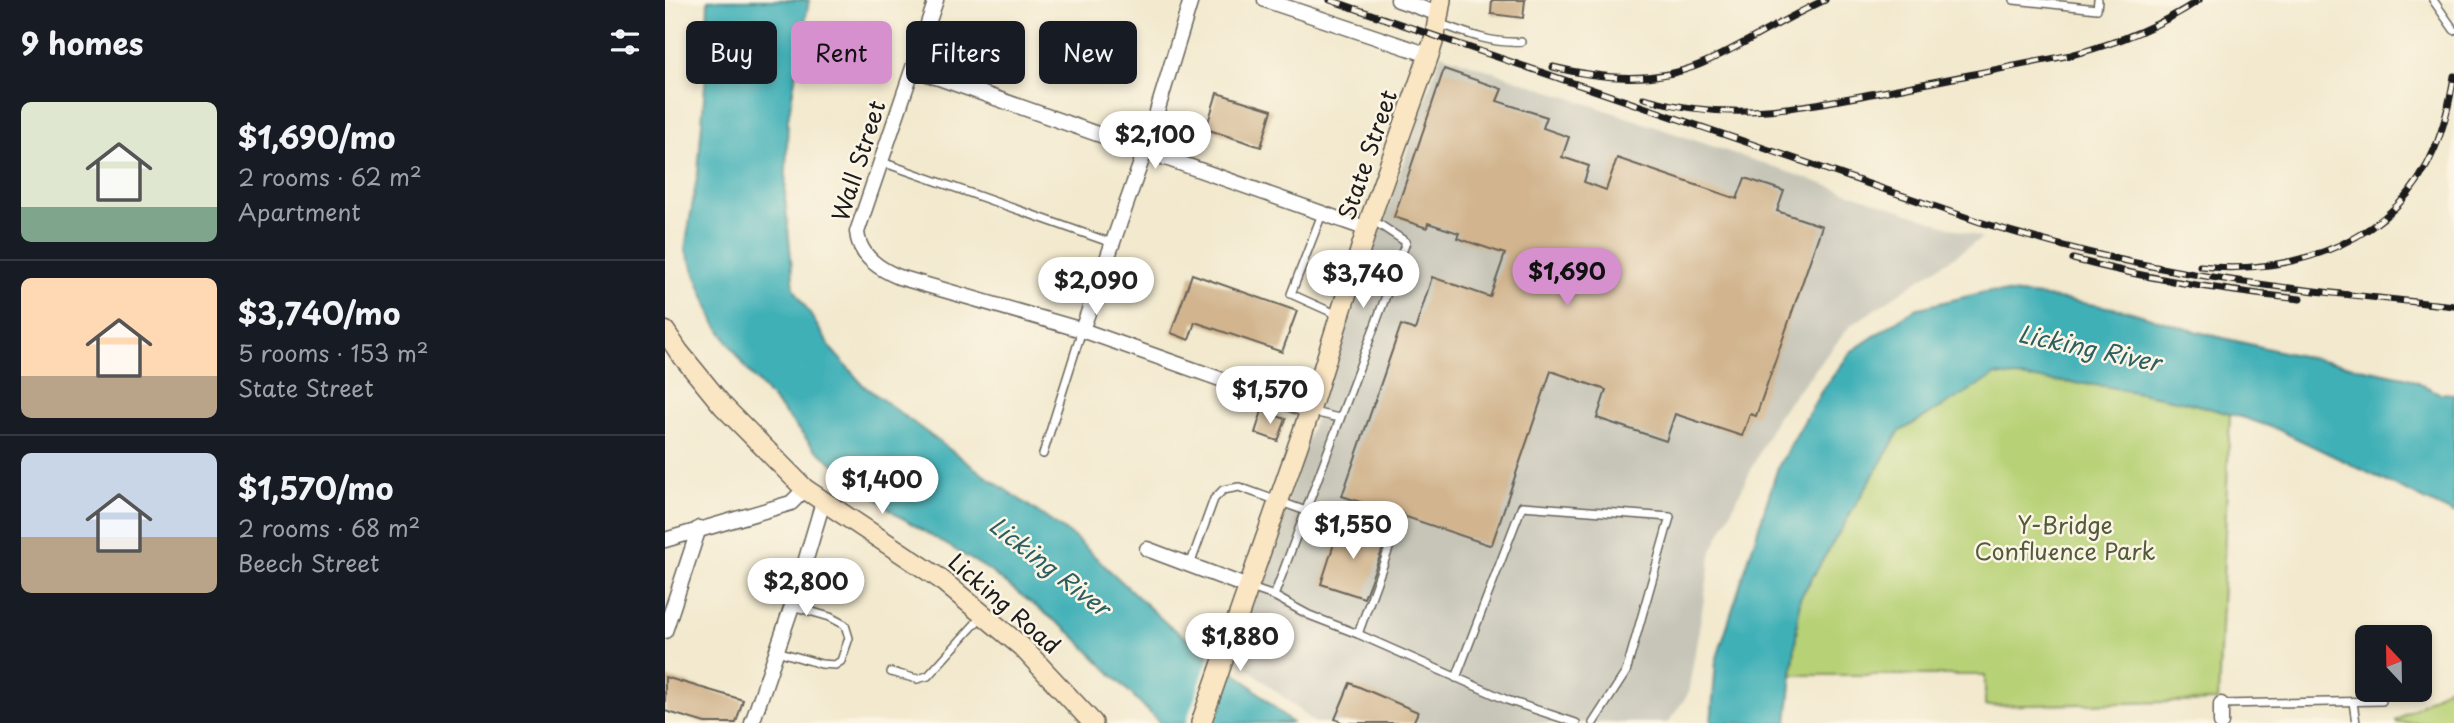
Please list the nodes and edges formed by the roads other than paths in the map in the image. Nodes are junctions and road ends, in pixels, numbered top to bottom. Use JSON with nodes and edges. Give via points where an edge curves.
{"nodes":[{"id":1,"x":936,"y":0,"type":"edge"},
{"id":2,"x":1191,"y":0,"type":"edge"},
{"id":3,"x":1265,"y":0,"type":"edge"},
{"id":4,"x":1398,"y":0,"type":"edge"},
{"id":5,"x":2014,"y":0,"type":"edge"},
{"id":6,"x":2098,"y":0,"type":"edge"},
{"id":7,"x":2433,"y":0,"type":"edge"},
{"id":8,"x":1439,"y":12,"type":"edge"},
{"id":9,"x":929,"y":21,"type":"edge"},
{"id":10,"x":2454,"y":30,"type":"edge"},
{"id":11,"x":1521,"y":42,"type":"dead end"},
{"id":12,"x":1429,"y":55,"type":"junction"},
{"id":13,"x":908,"y":84,"type":"edge"},
{"id":14,"x":955,"y":84,"type":"edge"},
{"id":15,"x":1145,"y":151,"type":"junction"},
{"id":16,"x":882,"y":162,"type":"junction"},
{"id":17,"x":1322,"y":214,"type":"junction"},
{"id":18,"x":1369,"y":224,"type":"junction"},
{"id":19,"x":1112,"y":243,"type":"junction"},
{"id":20,"x":1340,"y":316,"type":"junction"},
{"id":21,"x":1082,"y":330,"type":"junction"},
{"id":22,"x":665,"y":331,"type":"edge"},
{"id":23,"x":1310,"y":411,"type":"junction"},
{"id":24,"x":1339,"y":418,"type":"junction"},
{"id":25,"x":1043,"y":454,"type":"dead end"},
{"id":26,"x":805,"y":489,"type":"junction"},
{"id":27,"x":1277,"y":501,"type":"junction"},
{"id":28,"x":823,"y":502,"type":"junction"},
{"id":29,"x":1306,"y":512,"type":"junction"},
{"id":30,"x":1400,"y":518,"type":"dead end"},
{"id":31,"x":699,"y":528,"type":"junction"},
{"id":32,"x":665,"y":540,"type":"edge"},
{"id":33,"x":1147,"y":550,"type":"dead end"},
{"id":34,"x":1190,"y":565,"type":"junction"},
{"id":35,"x":1248,"y":587,"type":"junction"},
{"id":36,"x":1274,"y":596,"type":"junction"},
{"id":37,"x":792,"y":606,"type":"junction"},
{"id":38,"x":983,"y":614,"type":"junction"},
{"id":39,"x":665,"y":631,"type":"edge"},
{"id":40,"x":1359,"y":634,"type":"junction"},
{"id":41,"x":777,"y":651,"type":"junction"},
{"id":42,"x":891,"y":672,"type":"dead end"},
{"id":43,"x":1456,"y":678,"type":"junction"},
{"id":44,"x":2353,"y":702,"type":"joint"},
{"id":45,"x":2221,"y":704,"type":"joint"},
{"id":46,"x":1083,"y":719,"type":"edge"},
{"id":47,"x":756,"y":722,"type":"edge"},
{"id":48,"x":1201,"y":723,"type":"edge"},
{"id":49,"x":1576,"y":723,"type":"edge"},
{"id":50,"x":1593,"y":723,"type":"edge"},
{"id":51,"x":2221,"y":723,"type":"edge"},
{"id":52,"x":2356,"y":723,"type":"edge"}],
"edges":[{"from":1,"to":9,"type":"street","name":"Wall Street"},
{"from":2,"to":15,"type":"street"},
{"from":3,"to":12,"type":"street"},
{"from":4,"to":8,"type":"street"},
{"from":5,"to":6,"type":"lane","via":[[2097,9]]},
{"from":7,"to":10,"type":"lane"},
{"from":8,"to":11,"type":"lane","via":[[1480,38]]},
{"from":8,"to":12,"type":"main road","name":"State Street"},
{"from":12,"to":18,"type":"main road","name":"State Street"},
{"from":13,"to":16,"type":"street","name":"Wall Street"},
{"from":14,"to":15,"type":"street"},
{"from":15,"to":17,"type":"street"},
{"from":15,"to":19,"type":"street"},
{"from":16,"to":19,"type":"lane"},
{"from":16,"to":21,"type":"street","name":"Wall Street","via":[[857,232],[865,255],[882,270]]},
{"from":17,"to":18,"type":"street"},
{"from":17,"to":20,"type":"lane","via":[[1291,294]]},
{"from":18,"to":20,"type":"main road","name":"State Street"},
{"from":18,"to":24,"type":"lane","via":[[1406,242]]},
{"from":19,"to":21,"type":"street"},
{"from":20,"to":23,"type":"main road","name":"State Street"},
{"from":21,"to":23,"type":"street"},
{"from":21,"to":25,"type":"lane"},
{"from":22,"to":26,"type":"main road","name":"Licking Road","via":[[723,406]]},
{"from":23,"to":24,"type":"lane"},
{"from":23,"to":27,"type":"main road","name":"State Street"},
{"from":24,"to":29,"type":"lane"},
{"from":26,"to":28,"type":"main road","name":"Licking Road"},
{"from":26,"to":31,"type":"street","via":[[791,503]]},
{"from":27,"to":29,"type":"lane"},
{"from":27,"to":34,"type":"lane","via":[[1239,487],[1223,490],[1214,499]]},
{"from":27,"to":35,"type":"main road","name":"State Street"},
{"from":28,"to":37,"type":"street"},
{"from":28,"to":38,"type":"main road","name":"Licking Road","via":[[939,578]]},
{"from":29,"to":36,"type":"lane"},
{"from":30,"to":40,"type":"lane"},
{"from":31,"to":32,"type":"street"},
{"from":31,"to":39,"type":"street"},
{"from":33,"to":34,"type":"street"},
{"from":34,"to":35,"type":"street"},
{"from":35,"to":36,"type":"lane"},
{"from":35,"to":48,"type":"main road","name":"State Street"},
{"from":36,"to":40,"type":"lane"},
{"from":37,"to":41,"type":"street"},
{"from":37,"to":41,"type":"lane","via":[[845,625],[849,638],[835,665]]},
{"from":38,"to":42,"type":"lane","via":[[928,676],[917,679]]},
{"from":38,"to":46,"type":"main road","name":"Licking Road","via":[[1022,647]]},
{"from":40,"to":43,"type":"lane"},
{"from":41,"to":47,"type":"street"},
{"from":43,"to":49,"type":"lane"},
{"from":43,"to":50,"type":"lane","via":[[1522,506],[1670,517],[1626,672]]},
{"from":44,"to":45,"type":"lane"},
{"from":44,"to":52,"type":"lane"},
{"from":45,"to":51,"type":"street"}]}
